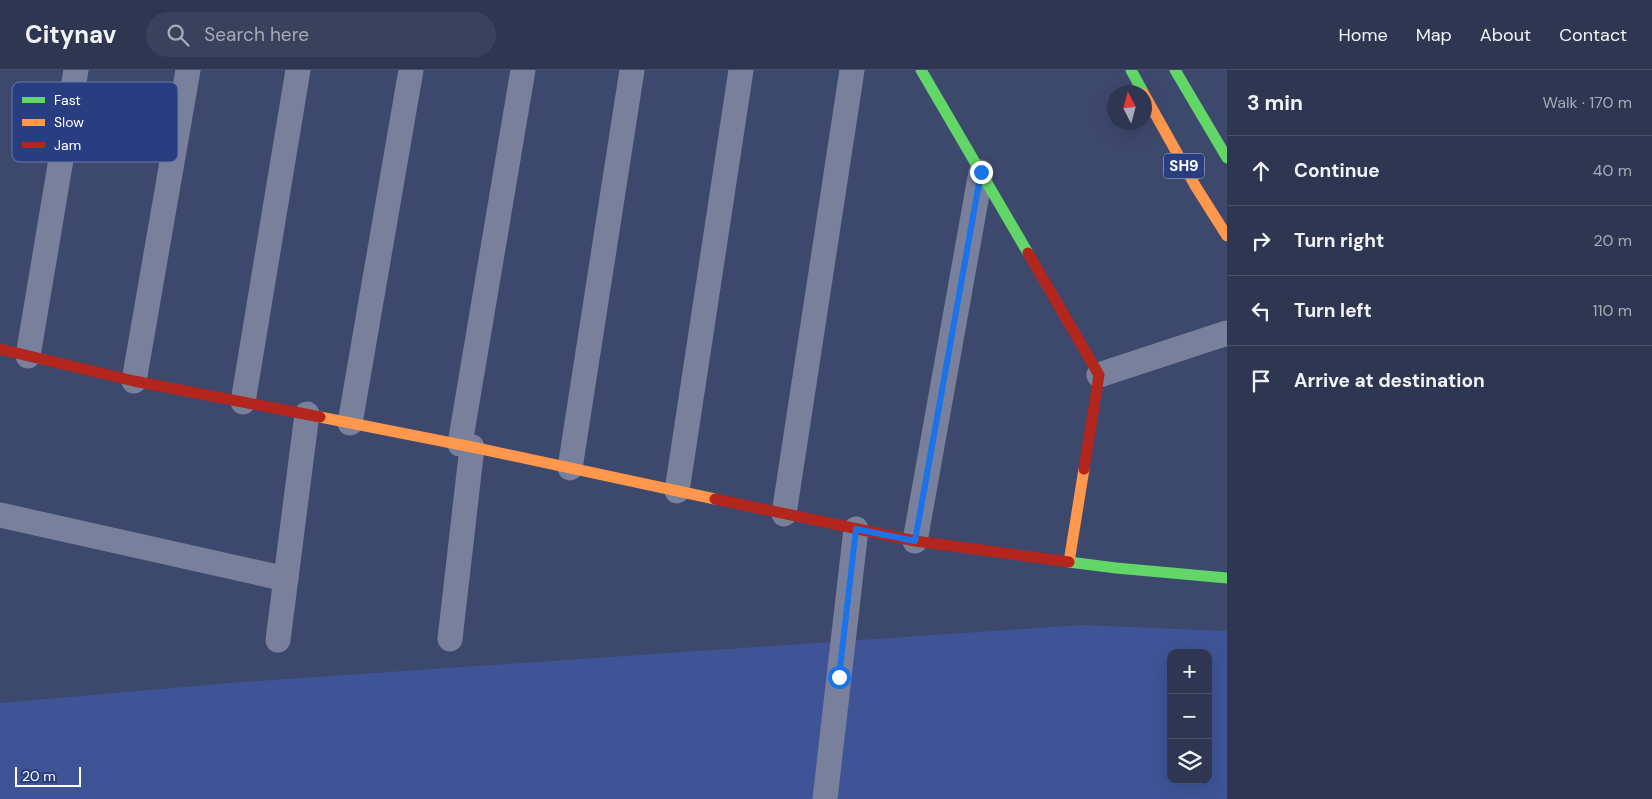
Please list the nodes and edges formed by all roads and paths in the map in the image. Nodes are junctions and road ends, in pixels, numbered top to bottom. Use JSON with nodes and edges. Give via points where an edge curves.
{"nodes":[{"id":1,"x":188,"y":70,"type":"edge"},
{"id":2,"x":298,"y":70,"type":"edge"},
{"id":3,"x":411,"y":70,"type":"edge"},
{"id":4,"x":524,"y":70,"type":"edge"},
{"id":5,"x":632,"y":70,"type":"edge"},
{"id":6,"x":741,"y":70,"type":"edge"},
{"id":7,"x":852,"y":70,"type":"edge"},
{"id":8,"x":921,"y":70,"type":"edge"},
{"id":9,"x":1131,"y":70,"type":"edge"},
{"id":10,"x":1175,"y":70,"type":"edge"},
{"id":11,"x":1139,"y":85,"type":"edge"},
{"id":12,"x":1152,"y":107,"type":"edge"},
{"id":13,"x":178,"y":128,"type":"edge"},
{"id":14,"x":1227,"y":158,"type":"edge"},
{"id":15,"x":61,"y":162,"type":"edge"},
{"id":16,"x":172,"y":162,"type":"edge"},
{"id":17,"x":981,"y":172,"type":"junction"},
{"id":18,"x":1227,"y":236,"type":"edge"},
{"id":19,"x":1227,"y":333,"type":"edge"},
{"id":20,"x":0,"y":350,"type":"edge"},
{"id":21,"x":28,"y":356,"type":"junction"},
{"id":22,"x":1099,"y":375,"type":"junction"},
{"id":23,"x":134,"y":381,"type":"junction"},
{"id":24,"x":243,"y":402,"type":"junction"},
{"id":25,"x":307,"y":414,"type":"junction"},
{"id":26,"x":350,"y":423,"type":"junction"},
{"id":27,"x":466,"y":445,"type":"junction"},
{"id":28,"x":570,"y":468,"type":"junction"},
{"id":29,"x":677,"y":491,"type":"junction"},
{"id":30,"x":784,"y":514,"type":"junction"},
{"id":31,"x":0,"y":515,"type":"edge"},
{"id":32,"x":856,"y":529,"type":"junction"},
{"id":33,"x":915,"y":541,"type":"junction"},
{"id":34,"x":1069,"y":562,"type":"junction"},
{"id":35,"x":1227,"y":578,"type":"edge"},
{"id":36,"x":286,"y":579,"type":"junction"},
{"id":37,"x":450,"y":639,"type":"dead end"},
{"id":38,"x":278,"y":640,"type":"dead end"},
{"id":39,"x":825,"y":799,"type":"edge"}],
"edges":[{"from":1,"to":13,"type":"street"},
{"from":2,"to":24,"type":"street"},
{"from":3,"to":26,"type":"street"},
{"from":4,"to":27,"type":"street"},
{"from":5,"to":28,"type":"street"},
{"from":6,"to":29,"type":"street"},
{"from":7,"to":30,"type":"street"},
{"from":8,"to":17,"type":"street"},
{"from":9,"to":11,"type":"street","number":"SH9"},
{"from":10,"to":14,"type":"street","number":"SH9"},
{"from":12,"to":18,"type":"street","number":"SH9"},
{"from":15,"to":21,"type":"street"},
{"from":16,"to":23,"type":"street"},
{"from":17,"to":22,"type":"street"},
{"from":17,"to":33,"type":"street"},
{"from":19,"to":22,"type":"street"},
{"from":20,"to":21,"type":"street"},
{"from":21,"to":23,"type":"street"},
{"from":22,"to":34,"type":"street"},
{"from":23,"to":24,"type":"street"},
{"from":24,"to":25,"type":"street"},
{"from":25,"to":26,"type":"street"},
{"from":25,"to":36,"type":"street"},
{"from":26,"to":27,"type":"street"},
{"from":27,"to":28,"type":"street"},
{"from":27,"to":37,"type":"street"},
{"from":28,"to":29,"type":"street"},
{"from":29,"to":30,"type":"street"},
{"from":30,"to":32,"type":"street"},
{"from":31,"to":36,"type":"street"},
{"from":32,"to":33,"type":"street"},
{"from":32,"to":39,"type":"street"},
{"from":33,"to":34,"type":"street"},
{"from":34,"to":35,"type":"street"},
{"from":36,"to":38,"type":"street"}]}
